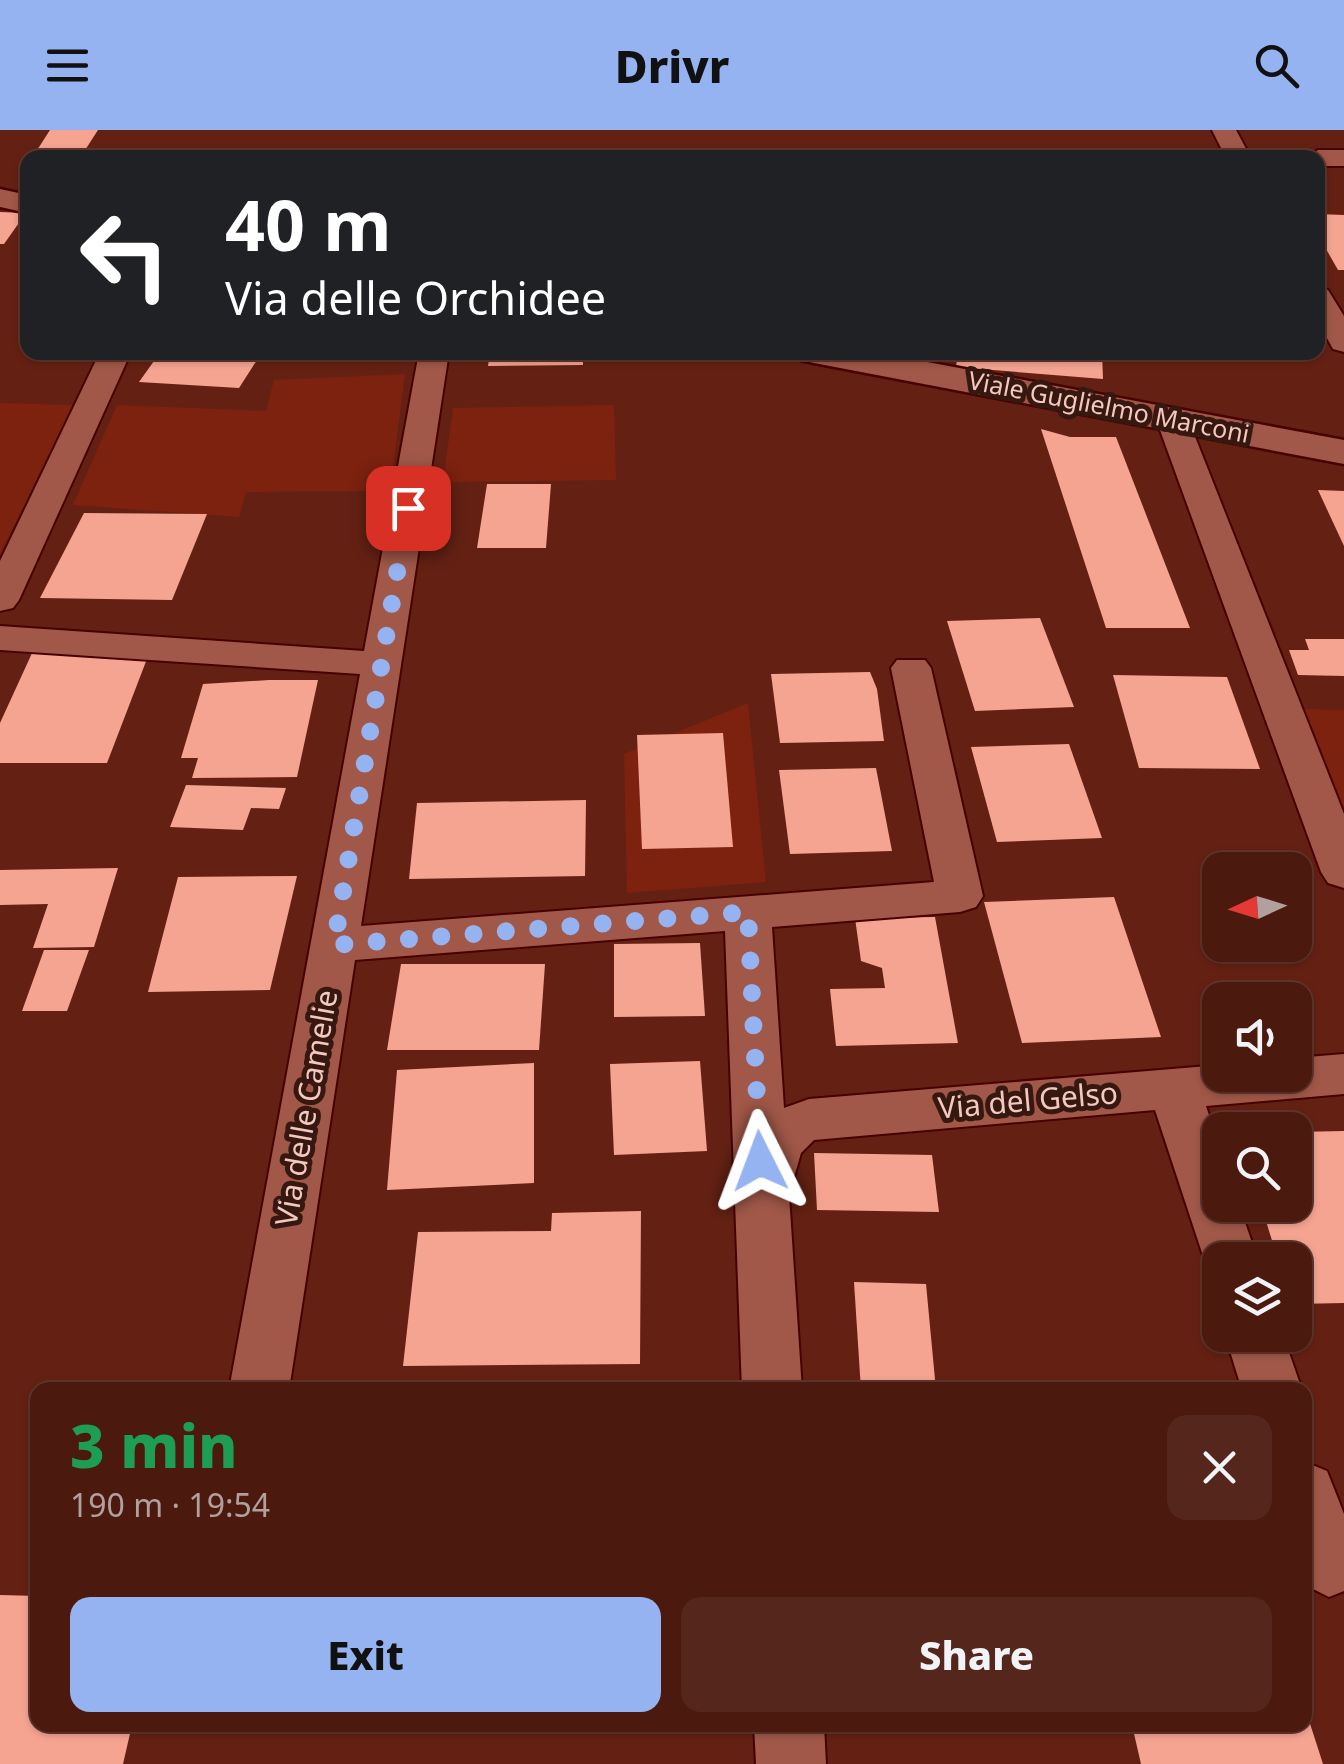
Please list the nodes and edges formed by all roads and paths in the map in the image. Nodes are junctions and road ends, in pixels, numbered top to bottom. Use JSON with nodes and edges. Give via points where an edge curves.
{"nodes":[{"id":1,"x":1325,"y":309,"type":"edge"},
{"id":2,"x":1344,"y":343,"type":"edge"},
{"id":3,"x":112,"y":360,"type":"edge"},
{"id":4,"x":433,"y":360,"type":"edge"},
{"id":5,"x":857,"y":360,"type":"edge"},
{"id":6,"x":1172,"y":418,"type":"junction"},
{"id":7,"x":1344,"y":452,"type":"edge"},
{"id":8,"x":0,"y":600,"type":"edge"},
{"id":9,"x":0,"y":638,"type":"edge"},
{"id":10,"x":381,"y":664,"type":"junction"},
{"id":11,"x":911,"y":668,"type":"dead end"},
{"id":12,"x":1344,"y":872,"type":"edge"},
{"id":13,"x":748,"y":912,"type":"junction"},
{"id":14,"x":334,"y":945,"type":"junction"},
{"id":15,"x":1344,"y":1074,"type":"edge"},
{"id":16,"x":1174,"y":1088,"type":"junction"},
{"id":17,"x":762,"y":1196,"type":"junction"},
{"id":18,"x":1224,"y":1242,"type":"edge"},
{"id":19,"x":1260,"y":1352,"type":"edge"},
{"id":20,"x":260,"y":1382,"type":"edge"},
{"id":21,"x":772,"y":1382,"type":"edge"},
{"id":22,"x":1269,"y":1382,"type":"edge"},
{"id":23,"x":1312,"y":1513,"type":"edge"},
{"id":24,"x":1329,"y":1565,"type":"dead end"},
{"id":25,"x":789,"y":1732,"type":"edge"},
{"id":26,"x":791,"y":1764,"type":"edge"}],
"edges":[{"from":1,"to":2,"type":"street"},
{"from":3,"to":8,"type":"street"},
{"from":4,"to":10,"type":"street","name":"Via delle Camelie"},
{"from":5,"to":6,"type":"street","name":"Viale Guglielmo Marconi"},
{"from":6,"to":7,"type":"street","name":"Viale Guglielmo Marconi"},
{"from":6,"to":12,"type":"street"},
{"from":9,"to":10,"type":"street"},
{"from":10,"to":14,"type":"street","name":"Via delle Camelie"},
{"from":11,"to":13,"type":"street","via":[[960,896]]},
{"from":13,"to":14,"type":"street"},
{"from":13,"to":17,"type":"street"},
{"from":14,"to":20,"type":"street","name":"Via delle Camelie"},
{"from":15,"to":16,"type":"street","name":"Via del Gelso"},
{"from":16,"to":17,"type":"street","name":"Via del Gelso","via":[[792,1124],[777,1141]]},
{"from":16,"to":18,"type":"street"},
{"from":17,"to":21,"type":"street"},
{"from":19,"to":22,"type":"street"},
{"from":23,"to":24,"type":"street"},
{"from":25,"to":26,"type":"street"}]}
